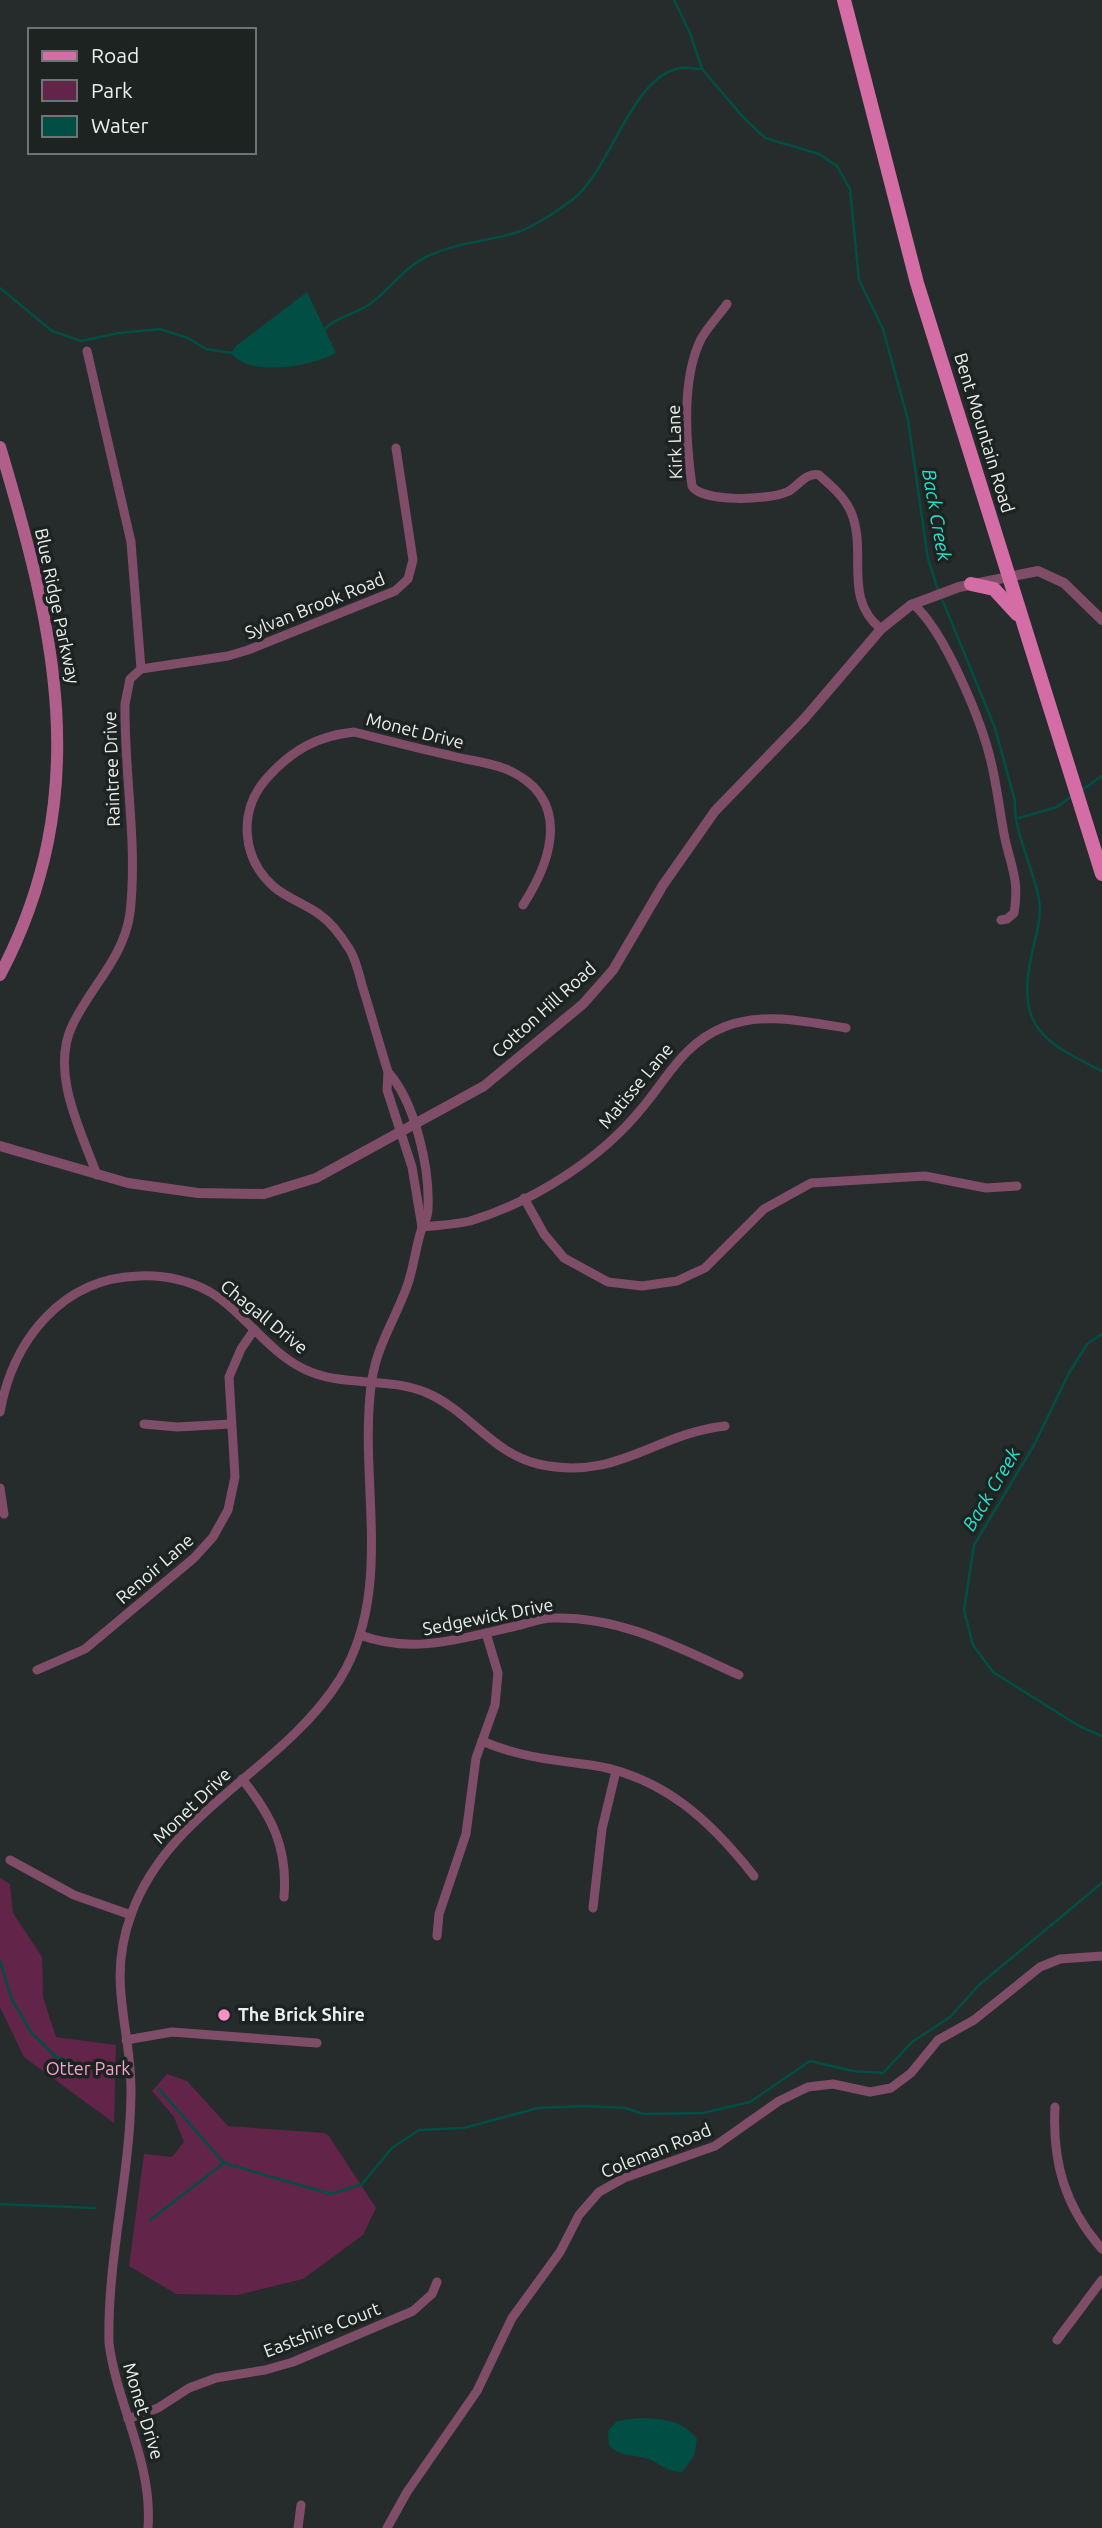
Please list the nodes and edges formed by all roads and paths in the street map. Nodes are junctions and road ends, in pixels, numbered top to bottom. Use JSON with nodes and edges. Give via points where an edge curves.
{"nodes":[{"id":1,"x":844,"y":0,"type":"edge"},
{"id":2,"x":727,"y":304,"type":"dead end"},
{"id":3,"x":87,"y":351,"type":"dead end"},
{"id":4,"x":0,"y":447,"type":"edge"},
{"id":5,"x":396,"y":448,"type":"dead end"},
{"id":6,"x":1009,"y":575,"type":"junction"},
{"id":7,"x":971,"y":584,"type":"junction"},
{"id":8,"x":914,"y":604,"type":"junction"},
{"id":9,"x":1023,"y":621,"type":"junction"},
{"id":10,"x":1102,"y":621,"type":"edge"},
{"id":11,"x":881,"y":629,"type":"junction"},
{"id":12,"x":141,"y":668,"type":"junction"},
{"id":13,"x":1102,"y":874,"type":"edge"},
{"id":14,"x":523,"y":905,"type":"dead end"},
{"id":15,"x":1001,"y":920,"type":"dead end"},
{"id":16,"x":0,"y":975,"type":"edge"},
{"id":17,"x":846,"y":1028,"type":"dead end"},
{"id":18,"x":388,"y":1072,"type":"junction"},
{"id":19,"x":415,"y":1125,"type":"junction"},
{"id":20,"x":400,"y":1134,"type":"junction"},
{"id":21,"x":0,"y":1146,"type":"edge"},
{"id":22,"x":97,"y":1175,"type":"junction"},
{"id":23,"x":1017,"y":1185,"type":"dead end"},
{"id":24,"x":524,"y":1198,"type":"junction"},
{"id":25,"x":422,"y":1227,"type":"junction"},
{"id":26,"x":254,"y":1330,"type":"junction"},
{"id":27,"x":372,"y":1380,"type":"junction"},
{"id":28,"x":0,"y":1412,"type":"edge"},
{"id":29,"x":145,"y":1424,"type":"dead end"},
{"id":30,"x":231,"y":1424,"type":"junction"},
{"id":31,"x":725,"y":1426,"type":"dead end"},
{"id":32,"x":0,"y":1488,"type":"edge"},
{"id":33,"x":4,"y":1514,"type":"dead end"},
{"id":34,"x":486,"y":1633,"type":"junction"},
{"id":35,"x":360,"y":1634,"type":"junction"},
{"id":36,"x":37,"y":1671,"type":"dead end"},
{"id":37,"x":739,"y":1675,"type":"dead end"},
{"id":38,"x":482,"y":1741,"type":"junction"},
{"id":39,"x":616,"y":1770,"type":"junction"},
{"id":40,"x":242,"y":1779,"type":"junction"},
{"id":41,"x":10,"y":1860,"type":"dead end"},
{"id":42,"x":754,"y":1876,"type":"dead end"},
{"id":43,"x":284,"y":1897,"type":"dead end"},
{"id":44,"x":593,"y":1908,"type":"dead end"},
{"id":45,"x":131,"y":1915,"type":"junction"},
{"id":46,"x":437,"y":1936,"type":"dead end"},
{"id":47,"x":1102,"y":1956,"type":"edge"},
{"id":48,"x":126,"y":2040,"type":"junction"},
{"id":49,"x":317,"y":2043,"type":"dead end"},
{"id":50,"x":1055,"y":2107,"type":"dead end"},
{"id":51,"x":1102,"y":2249,"type":"edge"},
{"id":52,"x":1102,"y":2280,"type":"edge"},
{"id":53,"x":437,"y":2282,"type":"dead end"},
{"id":54,"x":1057,"y":2340,"type":"dead end"},
{"id":55,"x":128,"y":2419,"type":"junction"},
{"id":56,"x":301,"y":2505,"type":"dead end"},
{"id":57,"x":148,"y":2528,"type":"edge"},
{"id":58,"x":298,"y":2528,"type":"edge"},
{"id":59,"x":387,"y":2528,"type":"edge"}],
"edges":[{"from":1,"to":6,"type":"main road","name":"Bent Mountain Road","via":[[917,282]]},
{"from":2,"to":11,"type":"street","name":"Kirk Lane","via":[[701,340],[693,364],[687,429],[692,486],[709,495],[759,498],[787,492],[809,474],[818,475],[840,494],[852,514],[859,599],[870,620]]},
{"from":3,"to":12,"type":"street","via":[[131,542]]},
{"from":4,"to":16,"type":"main road","name":"Blue Ridge Parkway","via":[[49,642],[59,732],[49,843],[29,911]]},
{"from":5,"to":12,"type":"street","name":"Sylvan Brook Road","via":[[413,560],[404,584],[248,650]]},
{"from":6,"to":7,"type":"street","name":"Cotton Hill Road"},
{"from":6,"to":9,"type":"main road","name":"Bent Mountain Road"},
{"from":6,"to":10,"type":"street","name":"Cotton Hill Road","via":[[1038,571],[1052,576]]},
{"from":7,"to":8,"type":"street","name":"Cotton Hill Road"},
{"from":7,"to":9,"type":"main road","via":[[994,589]]},
{"from":8,"to":11,"type":"street","name":"Cotton Hill Road"},
{"from":8,"to":15,"type":"street","via":[[949,651],[992,763],[1004,836],[1016,872],[1014,913]]},
{"from":9,"to":13,"type":"main road","name":"Bent Mountain Road"},
{"from":11,"to":19,"type":"street","name":"Cotton Hill Road","via":[[805,718],[715,811],[599,987],[508,1068],[463,1100]]},
{"from":12,"to":22,"type":"street","name":"Raintree Drive","via":[[130,679],[125,704],[131,887],[126,930],[118,953],[73,1024],[65,1051],[74,1111]]},
{"from":14,"to":18,"type":"street","name":"Monet Drive","via":[[547,860],[551,823],[543,799],[506,769],[354,732],[331,734],[305,744],[264,781],[248,815],[246,838],[254,859],[274,887],[320,914],[352,953]]},
{"from":17,"to":24,"type":"street","name":"Matisse Lane","via":[[761,1018],[708,1035],[678,1059],[643,1108],[608,1144]]},
{"from":18,"to":19,"type":"street","name":"Monet Drive","via":[[400,1085]]},
{"from":18,"to":20,"type":"street","name":"Monet Drive","via":[[387,1090]]},
{"from":19,"to":20,"type":"street","name":"Cotton Hill Road"},
{"from":19,"to":25,"type":"street","name":"Monet Drive","via":[[428,1186],[428,1217]]},
{"from":20,"to":22,"type":"street","name":"Cotton Hill Road","via":[[316,1178],[264,1194],[174,1191]]},
{"from":20,"to":25,"type":"street","name":"Monet Drive","via":[[412,1167]]},
{"from":21,"to":22,"type":"street","name":"Cotton Hill Road"},
{"from":23,"to":24,"type":"street","via":[[986,1188],[925,1176],[811,1183],[764,1209],[705,1268],[677,1281],[642,1286],[608,1282],[564,1258]]},
{"from":24,"to":25,"type":"street","name":"Matisse Lane","via":[[470,1221]]},
{"from":25,"to":27,"type":"street","name":"Monet Drive","via":[[414,1265]]},
{"from":26,"to":27,"type":"street","name":"Chagall Drive","via":[[309,1371]]},
{"from":26,"to":28,"type":"street","name":"Chagall Drive","via":[[226,1303],[192,1284],[153,1275],[99,1283],[62,1302],[30,1335],[10,1374]]},
{"from":26,"to":30,"type":"street","name":"Renoir Lane","via":[[229,1377]]},
{"from":27,"to":31,"type":"street","name":"Chagall Drive","via":[[431,1395],[497,1446],[516,1457],[554,1467],[613,1464],[688,1432]]},
{"from":27,"to":35,"type":"street","name":"Monet Drive","via":[[370,1573]]},
{"from":29,"to":30,"type":"street"},
{"from":30,"to":36,"type":"street","name":"Renoir Lane","via":[[233,1494],[213,1537],[85,1649]]},
{"from":32,"to":33,"type":"street"},
{"from":34,"to":35,"type":"street","name":"Sedgewick Drive","via":[[412,1646]]},
{"from":34,"to":37,"type":"street","name":"Sedgewick Drive","via":[[550,1618],[593,1620],[635,1628]]},
{"from":34,"to":38,"type":"street","via":[[498,1689]]},
{"from":35,"to":40,"type":"street","name":"Monet Drive","via":[[341,1676],[318,1709]]},
{"from":38,"to":39,"type":"street","via":[[528,1758]]},
{"from":38,"to":46,"type":"street","via":[[471,1776],[466,1834],[439,1914]]},
{"from":39,"to":42,"type":"street","via":[[663,1789],[700,1814]]},
{"from":39,"to":44,"type":"street","via":[[600,1839]]},
{"from":40,"to":43,"type":"street","via":[[277,1829],[285,1861]]},
{"from":40,"to":45,"type":"street","name":"Monet Drive","via":[[166,1849]]},
{"from":41,"to":45,"type":"street","via":[[74,1895]]},
{"from":45,"to":48,"type":"street","name":"Monet Drive","via":[[119,1981]]},
{"from":47,"to":59,"type":"street","name":"Coleman Road","via":[[1060,1959],[1040,1967],[974,2020],[938,2040],[911,2073],[891,2088],[870,2092],[833,2084],[808,2087],[779,2101],[715,2146],[624,2178],[599,2192],[512,2318],[477,2391]]},
{"from":48,"to":49,"type":"street","via":[[172,2032]]},
{"from":48,"to":55,"type":"street","name":"Monet Drive","via":[[131,2094],[109,2334],[111,2364]]},
{"from":50,"to":51,"type":"street","via":[[1055,2151],[1065,2193]]},
{"from":52,"to":54,"type":"street"},
{"from":53,"to":55,"type":"street","name":"Eastshire Court","via":[[432,2294],[413,2311],[293,2362],[216,2378]]},
{"from":55,"to":57,"type":"street","name":"Monet Drive","via":[[144,2468]]},
{"from":56,"to":58,"type":"street"}]}
